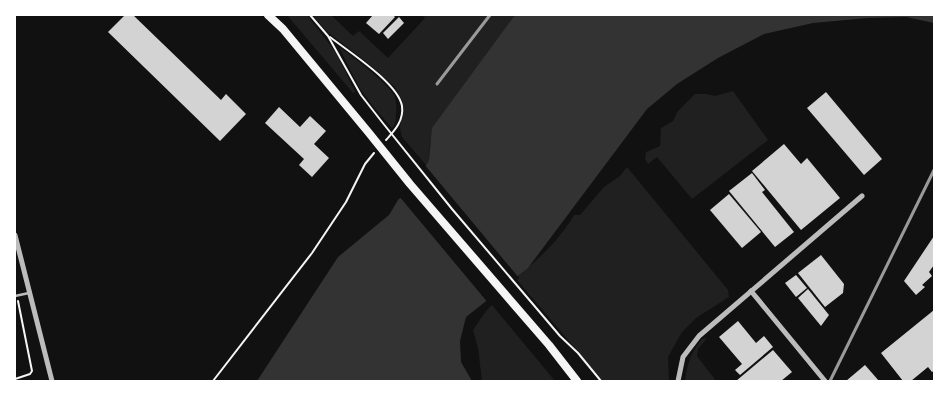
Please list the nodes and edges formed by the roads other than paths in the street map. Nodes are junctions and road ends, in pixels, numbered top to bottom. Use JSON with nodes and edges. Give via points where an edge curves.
{"nodes":[{"id":1,"x":268,"y":15,"type":"edge"},
{"id":2,"x":862,"y":196,"type":"dead end"},
{"id":3,"x":15,"y":234,"type":"edge"},
{"id":4,"x":751,"y":291,"type":"junction"},
{"id":5,"x":30,"y":293,"type":"junction"},
{"id":6,"x":16,"y":296,"type":"edge"},
{"id":7,"x":52,"y":381,"type":"edge"},
{"id":8,"x":578,"y":381,"type":"edge"},
{"id":9,"x":678,"y":381,"type":"edge"},
{"id":10,"x":825,"y":381,"type":"edge"}],
"edges":[{"from":1,"to":8,"type":"main road"},
{"from":2,"to":4,"type":"street"},
{"from":3,"to":5,"type":"street"},
{"from":4,"to":9,"type":"street","via":[[689,347],[680,364]]},
{"from":4,"to":10,"type":"street"},
{"from":5,"to":6,"type":"lane"},
{"from":5,"to":7,"type":"street"}]}
